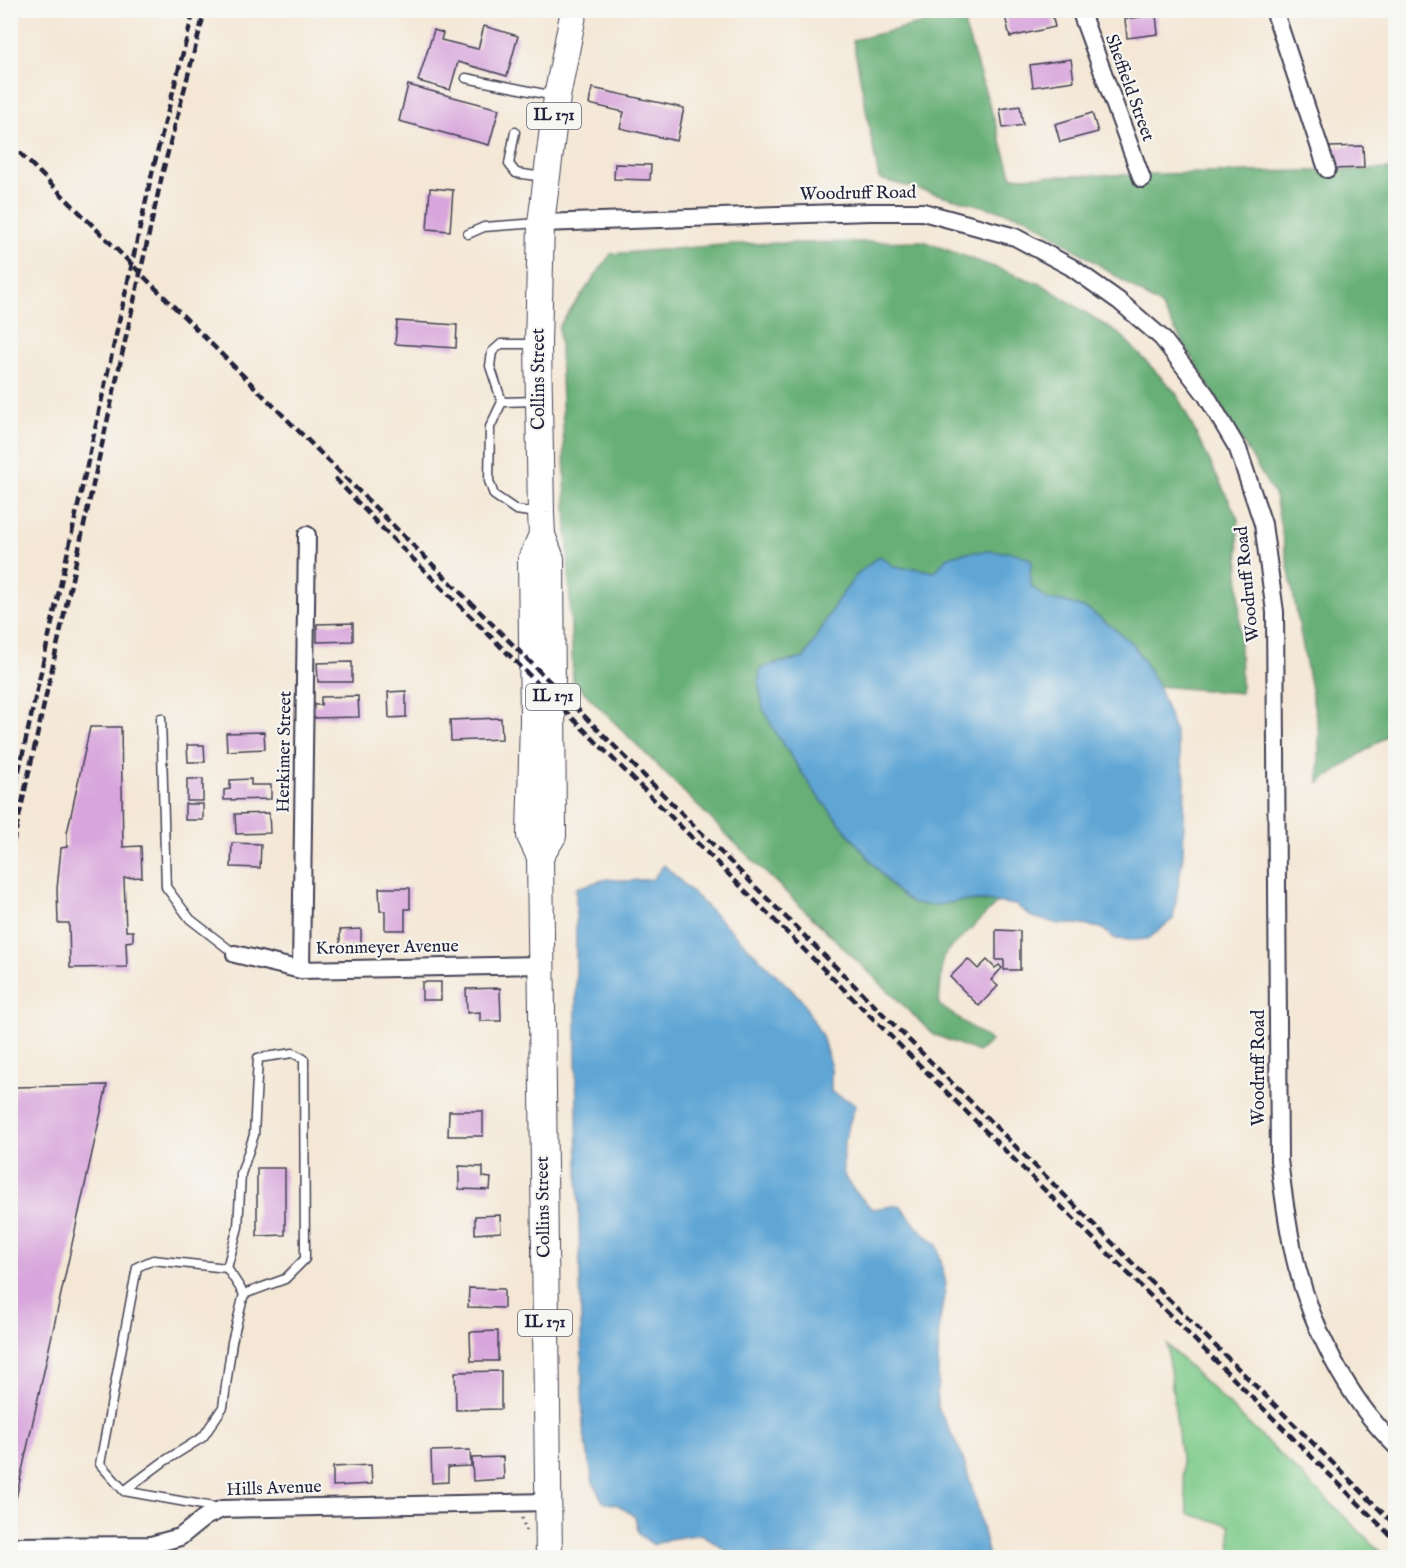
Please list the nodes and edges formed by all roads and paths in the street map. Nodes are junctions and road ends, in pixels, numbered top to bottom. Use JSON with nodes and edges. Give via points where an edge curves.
{"nodes":[{"id":1,"x":574,"y":10,"type":"edge"},
{"id":2,"x":1080,"y":10,"type":"edge"},
{"id":3,"x":1274,"y":10,"type":"edge"},
{"id":4,"x":466,"y":78,"type":"dead end"},
{"id":5,"x":557,"y":97,"type":"junction"},
{"id":6,"x":515,"y":132,"type":"dead end"},
{"id":7,"x":1327,"y":169,"type":"dead end"},
{"id":8,"x":546,"y":177,"type":"junction"},
{"id":9,"x":1142,"y":179,"type":"dead end"},
{"id":10,"x":541,"y":223,"type":"junction"},
{"id":11,"x":468,"y":234,"type":"dead end"},
{"id":12,"x":538,"y":344,"type":"junction"},
{"id":13,"x":538,"y":401,"type":"junction"},
{"id":14,"x":502,"y":402,"type":"junction"},
{"id":15,"x":541,"y":524,"type":"junction"},
{"id":16,"x":307,"y":535,"type":"dead end"},
{"id":17,"x":161,"y":718,"type":"dead end"},
{"id":18,"x":235,"y":954,"type":"joint"},
{"id":19,"x":542,"y":965,"type":"junction"},
{"id":20,"x":301,"y":969,"type":"junction"},
{"id":21,"x":227,"y":1268,"type":"junction"},
{"id":22,"x":244,"y":1294,"type":"junction"},
{"id":23,"x":1395,"y":1446,"type":"edge"},
{"id":24,"x":124,"y":1491,"type":"junction"},
{"id":25,"x":548,"y":1502,"type":"junction"},
{"id":26,"x":222,"y":1509,"type":"junction"},
{"id":27,"x":520,"y":1515,"type":"dead end"},
{"id":28,"x":10,"y":1546,"type":"edge"},
{"id":29,"x":538,"y":1551,"type":"edge"}],
"edges":[{"from":1,"to":5,"type":"main road","number":"IL 171"},
{"from":2,"to":9,"type":"street","name":"Sheffield Street"},
{"from":3,"to":7,"type":"street"},
{"from":4,"to":5,"type":"lane"},
{"from":5,"to":8,"type":"main road","number":"IL 171"},
{"from":6,"to":8,"type":"lane","via":[[509,164],[516,173]]},
{"from":8,"to":10,"type":"main road","number":"IL 171"},
{"from":10,"to":11,"type":"lane","via":[[484,227]]},
{"from":10,"to":12,"type":"main road","name":"Collins Street","number":"IL 171"},
{"from":10,"to":23,"type":"street","name":"Woodruff Road","via":[[923,212],[1015,237],[1071,267],[1162,338],[1206,395],[1238,449],[1263,524],[1275,612],[1279,1160],[1285,1210],[1295,1260],[1331,1354],[1357,1399]]},
{"from":12,"to":13,"type":"main road","name":"Collins Street","number":"IL 171"},
{"from":12,"to":14,"type":"lane","via":[[501,344],[492,352],[490,366]]},
{"from":13,"to":14,"type":"lane"},
{"from":13,"to":15,"type":"main road","name":"Collins Street","number":"IL 171"},
{"from":14,"to":15,"type":"lane","via":[[490,427],[489,481],[494,495]]},
{"from":15,"to":19,"type":"main road","name":"Collins Street","number":"IL 171","via":[[531,560],[530,836],[540,857]]},
{"from":16,"to":20,"type":"street","name":"Herkimer Street"},
{"from":17,"to":18,"type":"lane","via":[[166,887],[189,919]]},
{"from":18,"to":20,"type":"street","name":"Kronmeyer Avenue"},
{"from":19,"to":20,"type":"street","name":"Kronmeyer Avenue"},
{"from":19,"to":25,"type":"main road","name":"Collins Street","number":"IL 171"},
{"from":21,"to":22,"type":"lane"},
{"from":21,"to":22,"type":"lane","via":[[238,1227],[241,1174],[254,1135],[258,1058],[293,1053],[304,1059],[305,1259],[285,1280]]},
{"from":21,"to":24,"type":"lane","via":[[153,1260],[137,1267],[100,1464]]},
{"from":22,"to":24,"type":"lane","via":[[232,1342],[223,1407],[203,1437]]},
{"from":24,"to":26,"type":"lane"},
{"from":25,"to":26,"type":"street","name":"Hills Avenue"},
{"from":25,"to":29,"type":"main road","name":"Collins Street","number":"IL 171"},
{"from":26,"to":28,"type":"street","name":"Hills Avenue","via":[[180,1537],[151,1545]]},
{"from":27,"to":29,"type":"path"}]}
